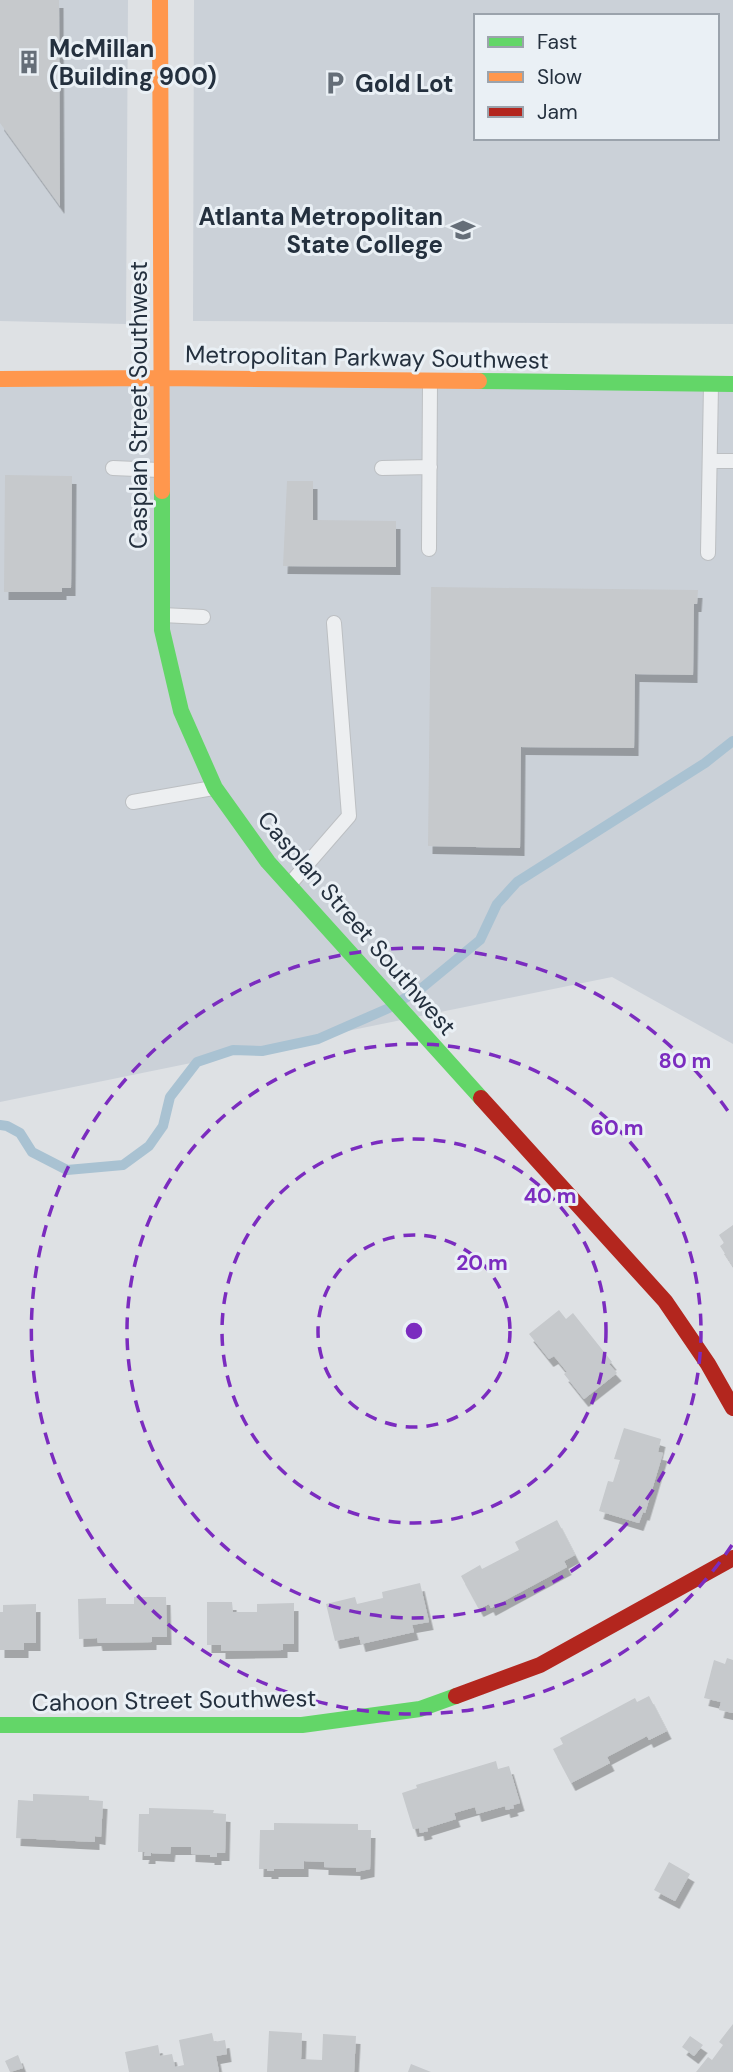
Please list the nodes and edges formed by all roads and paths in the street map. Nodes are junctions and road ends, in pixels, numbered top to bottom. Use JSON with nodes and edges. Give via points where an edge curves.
{"nodes":[{"id":1,"x":160,"y":0,"type":"edge"},
{"id":2,"x":160,"y":378,"type":"junction"},
{"id":3,"x":0,"y":379,"type":"edge"},
{"id":4,"x":430,"y":380,"type":"junction"},
{"id":5,"x":711,"y":384,"type":"junction"},
{"id":6,"x":733,"y":384,"type":"edge"},
{"id":7,"x":710,"y":461,"type":"junction"},
{"id":8,"x":733,"y":461,"type":"edge"},
{"id":9,"x":430,"y":467,"type":"junction"},
{"id":10,"x":113,"y":468,"type":"dead end"},
{"id":11,"x":382,"y":468,"type":"dead end"},
{"id":12,"x":160,"y":470,"type":"junction"},
{"id":13,"x":429,"y":550,"type":"dead end"},
{"id":14,"x":708,"y":553,"type":"dead end"},
{"id":15,"x":162,"y":615,"type":"junction"},
{"id":16,"x":203,"y":617,"type":"dead end"},
{"id":17,"x":334,"y":623,"type":"dead end"},
{"id":18,"x":215,"y":788,"type":"junction"},
{"id":19,"x":133,"y":802,"type":"dead end"},
{"id":20,"x":289,"y":886,"type":"junction"},
{"id":21,"x":733,"y":1408,"type":"edge"},
{"id":22,"x":733,"y":1558,"type":"edge"},
{"id":23,"x":0,"y":1725,"type":"edge"}],
"edges":[{"from":1,"to":2,"type":"street","name":"Casplan Street Southwest"},
{"from":2,"to":3,"type":"street","name":"Metropolitan Parkway Southwest"},
{"from":2,"to":4,"type":"street","name":"Metropolitan Parkway Southwest"},
{"from":2,"to":12,"type":"street","name":"Casplan Street Southwest"},
{"from":4,"to":5,"type":"street","name":"Metropolitan Parkway Southwest"},
{"from":4,"to":9,"type":"lane"},
{"from":5,"to":6,"type":"street","name":"Metropolitan Parkway Southwest"},
{"from":5,"to":7,"type":"lane"},
{"from":7,"to":8,"type":"lane"},
{"from":7,"to":14,"type":"lane"},
{"from":9,"to":11,"type":"lane"},
{"from":9,"to":13,"type":"lane"},
{"from":10,"to":12,"type":"lane"},
{"from":12,"to":15,"type":"street","name":"Casplan Street Southwest"},
{"from":15,"to":16,"type":"lane"},
{"from":15,"to":18,"type":"street","name":"Casplan Street Southwest","via":[[181,711]]},
{"from":17,"to":20,"type":"lane","via":[[349,816]]},
{"from":18,"to":19,"type":"lane"},
{"from":18,"to":20,"type":"street","name":"Casplan Street Southwest"},
{"from":20,"to":21,"type":"street","name":"Casplan Street Southwest","via":[[665,1301]]},
{"from":22,"to":23,"type":"street","name":"Cahoon Street Southwest","via":[[540,1665],[420,1709],[302,1725]]}]}
